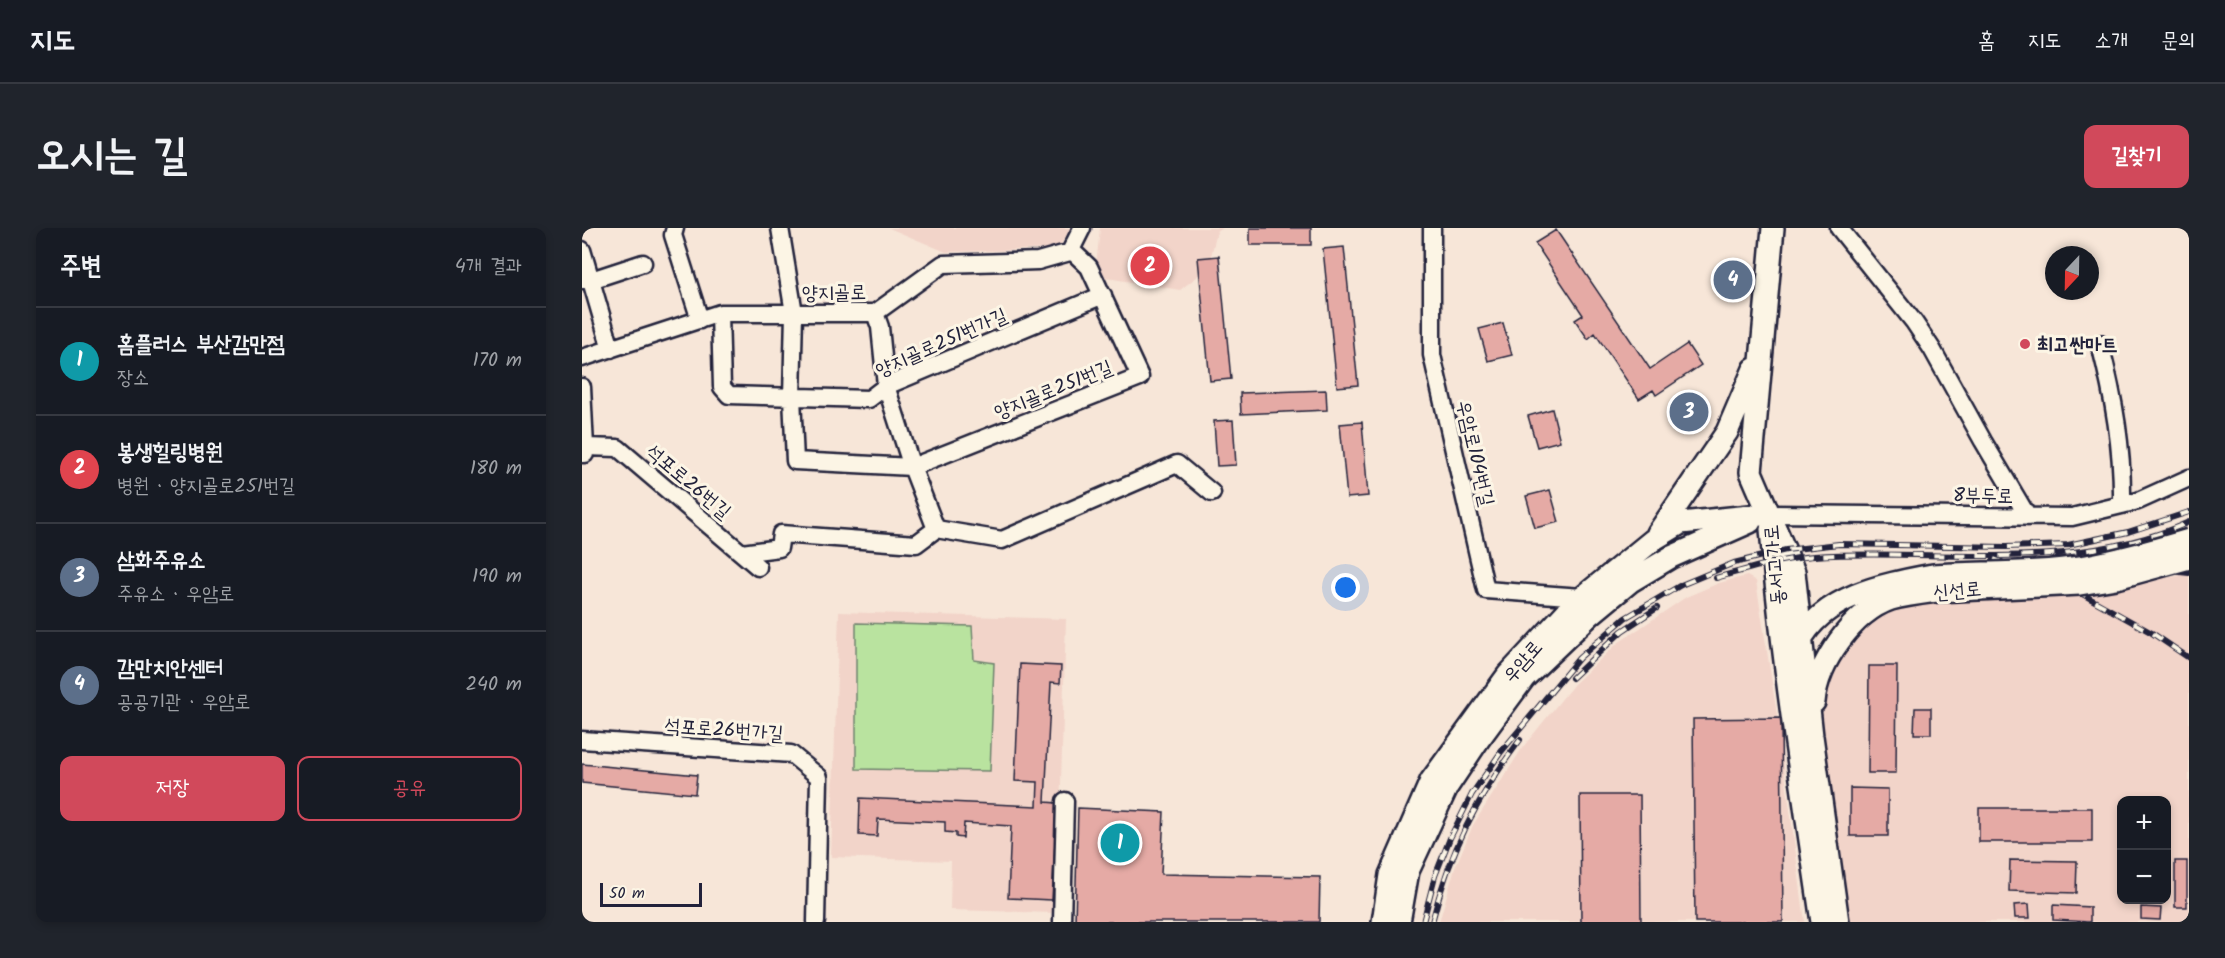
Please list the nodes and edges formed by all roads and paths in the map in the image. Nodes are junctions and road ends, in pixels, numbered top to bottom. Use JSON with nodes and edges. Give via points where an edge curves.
{"nodes":[{"id":1,"x":675,"y":228,"type":"edge"},
{"id":2,"x":780,"y":228,"type":"edge"},
{"id":3,"x":1082,"y":228,"type":"edge"},
{"id":4,"x":1432,"y":228,"type":"edge"},
{"id":5,"x":1773,"y":228,"type":"edge"},
{"id":6,"x":1839,"y":228,"type":"edge"},
{"id":7,"x":582,"y":250,"type":"edge"},
{"id":8,"x":1071,"y":250,"type":"junction"},
{"id":9,"x":643,"y":263,"type":"dead end"},
{"id":10,"x":586,"y":280,"type":"edge"},
{"id":11,"x":1103,"y":296,"type":"junction"},
{"id":12,"x":720,"y":313,"type":"junction"},
{"id":13,"x":794,"y":313,"type":"junction"},
{"id":14,"x":875,"y":313,"type":"junction"},
{"id":15,"x":700,"y":320,"type":"junction"},
{"id":16,"x":2100,"y":344,"type":"dead end"},
{"id":17,"x":611,"y":349,"type":"junction"},
{"id":18,"x":1761,"y":352,"type":"junction"},
{"id":19,"x":582,"y":358,"type":"edge"},
{"id":20,"x":886,"y":386,"type":"junction"},
{"id":21,"x":582,"y":387,"type":"edge"},
{"id":22,"x":792,"y":397,"type":"junction"},
{"id":23,"x":584,"y":451,"type":"edge"},
{"id":24,"x":912,"y":467,"type":"junction"},
{"id":25,"x":2189,"y":478,"type":"edge"},
{"id":26,"x":1212,"y":493,"type":"dead end"},
{"id":27,"x":2122,"y":505,"type":"junction"},
{"id":28,"x":1770,"y":514,"type":"junction"},
{"id":29,"x":2028,"y":517,"type":"junction"},
{"id":30,"x":936,"y":529,"type":"junction"},
{"id":31,"x":1653,"y":540,"type":"junction"},
{"id":32,"x":2189,"y":540,"type":"edge"},
{"id":33,"x":742,"y":553,"type":"junction"},
{"id":34,"x":2189,"y":558,"type":"edge"},
{"id":35,"x":758,"y":567,"type":"dead end"},
{"id":36,"x":1935,"y":583,"type":"junction"},
{"id":37,"x":1582,"y":597,"type":"junction"},
{"id":38,"x":1803,"y":636,"type":"junction"},
{"id":39,"x":1786,"y":669,"type":"junction"},
{"id":40,"x":1812,"y":736,"type":"junction"},
{"id":41,"x":582,"y":740,"type":"edge"},
{"id":42,"x":1065,"y":801,"type":"dead end"},
{"id":43,"x":816,"y":922,"type":"edge"},
{"id":44,"x":1062,"y":922,"type":"edge"},
{"id":45,"x":1383,"y":922,"type":"edge"},
{"id":46,"x":1399,"y":922,"type":"edge"},
{"id":47,"x":1822,"y":922,"type":"edge"},
{"id":48,"x":1838,"y":922,"type":"edge"}],
"edges":[{"from":1,"to":15,"type":"street","via":[[673,235]]},
{"from":2,"to":13,"type":"street"},
{"from":3,"to":8,"type":"street"},
{"from":4,"to":37,"type":"street","name":"우암로104번길","via":[[1432,355],[1486,590]]},
{"from":5,"to":18,"type":"main road"},
{"from":6,"to":29,"type":"street","via":[[1926,340]]},
{"from":7,"to":10,"type":"street"},
{"from":8,"to":11,"type":"street","name":"양지골로251번길","via":[[1089,267]]},
{"from":8,"to":14,"type":"street","name":"양지골로","via":[[1038,261],[943,264]]},
{"from":9,"to":10,"type":"street"},
{"from":10,"to":17,"type":"street"},
{"from":11,"to":20,"type":"street","name":"양지골로251번가길"},
{"from":11,"to":24,"type":"street","name":"양지골로251번길","via":[[1140,377]]},
{"from":12,"to":13,"type":"street","name":"양지골로"},
{"from":12,"to":15,"type":"street","name":"양지골로"},
{"from":12,"to":22,"type":"street","name":"양지골로251번가길","via":[[722,387],[729,395]]},
{"from":13,"to":14,"type":"street","name":"양지골로"},
{"from":13,"to":22,"type":"street"},
{"from":14,"to":20,"type":"street"},
{"from":15,"to":17,"type":"street","name":"양지골로"},
{"from":16,"to":27,"type":"street","via":[[2118,422]]},
{"from":17,"to":19,"type":"street","name":"양지골로"},
{"from":18,"to":28,"type":"main road","via":[[1751,472]]},
{"from":18,"to":31,"type":"main road","via":[[1727,432]]},
{"from":20,"to":22,"type":"street","name":"양지골로251번가길","via":[[869,399]]},
{"from":20,"to":24,"type":"street"},
{"from":21,"to":23,"type":"street"},
{"from":22,"to":24,"type":"street","name":"양지골로251번길","via":[[795,461]]},
{"from":23,"to":33,"type":"street","name":"석포로26번길","via":[[618,448]]},
{"from":24,"to":30,"type":"street"},
{"from":25,"to":27,"type":"street","name":"8부두로"},
{"from":26,"to":30,"type":"street","via":[[1177,464],[1002,540]]},
{"from":27,"to":29,"type":"street","name":"8부두로","via":[[2073,517]]},
{"from":28,"to":29,"type":"street","name":"8부두로"},
{"from":28,"to":31,"type":"main road","name":"우암로","via":[[1681,523]]},
{"from":28,"to":38,"type":"main road","name":"동서고가로","via":[[1794,572]]},
{"from":28,"to":39,"type":"main road","name":"동서고가로"},
{"from":28,"to":46,"type":"main road","name":"우암로","via":[[1671,557],[1631,581],[1524,678],[1447,787],[1408,871]]},
{"from":30,"to":33,"type":"street","via":[[916,544],[781,534],[779,548]]},
{"from":31,"to":37,"type":"main road","name":"우암로"},
{"from":32,"to":36,"type":"main road","name":"신선로","bridge":true,"via":[[2087,566]]},
{"from":33,"to":35,"type":"street","name":"석포로26번길"},
{"from":34,"to":36,"type":"main road","name":"신선로","bridge":true,"via":[[2080,584]]},
{"from":36,"to":38,"type":"main road","name":"신선로","via":[[1882,584],[1831,609]]},
{"from":36,"to":40,"type":"main road","name":"신선로","via":[[1872,609],[1840,640],[1822,670],[1815,692]]},
{"from":37,"to":45,"type":"main road","name":"우암로","via":[[1508,675],[1431,781],[1390,875]]},
{"from":38,"to":39,"type":"main road","name":"신선로"},
{"from":38,"to":40,"type":"main road","name":"동서고가로"},
{"from":39,"to":47,"type":"main road","name":"동서고가로"},
{"from":40,"to":48,"type":"main road","name":"동서고가로"},
{"from":41,"to":43,"type":"street","name":"석포로26번가길","via":[[791,754],[819,777]]},
{"from":42,"to":44,"type":"street"}]}
